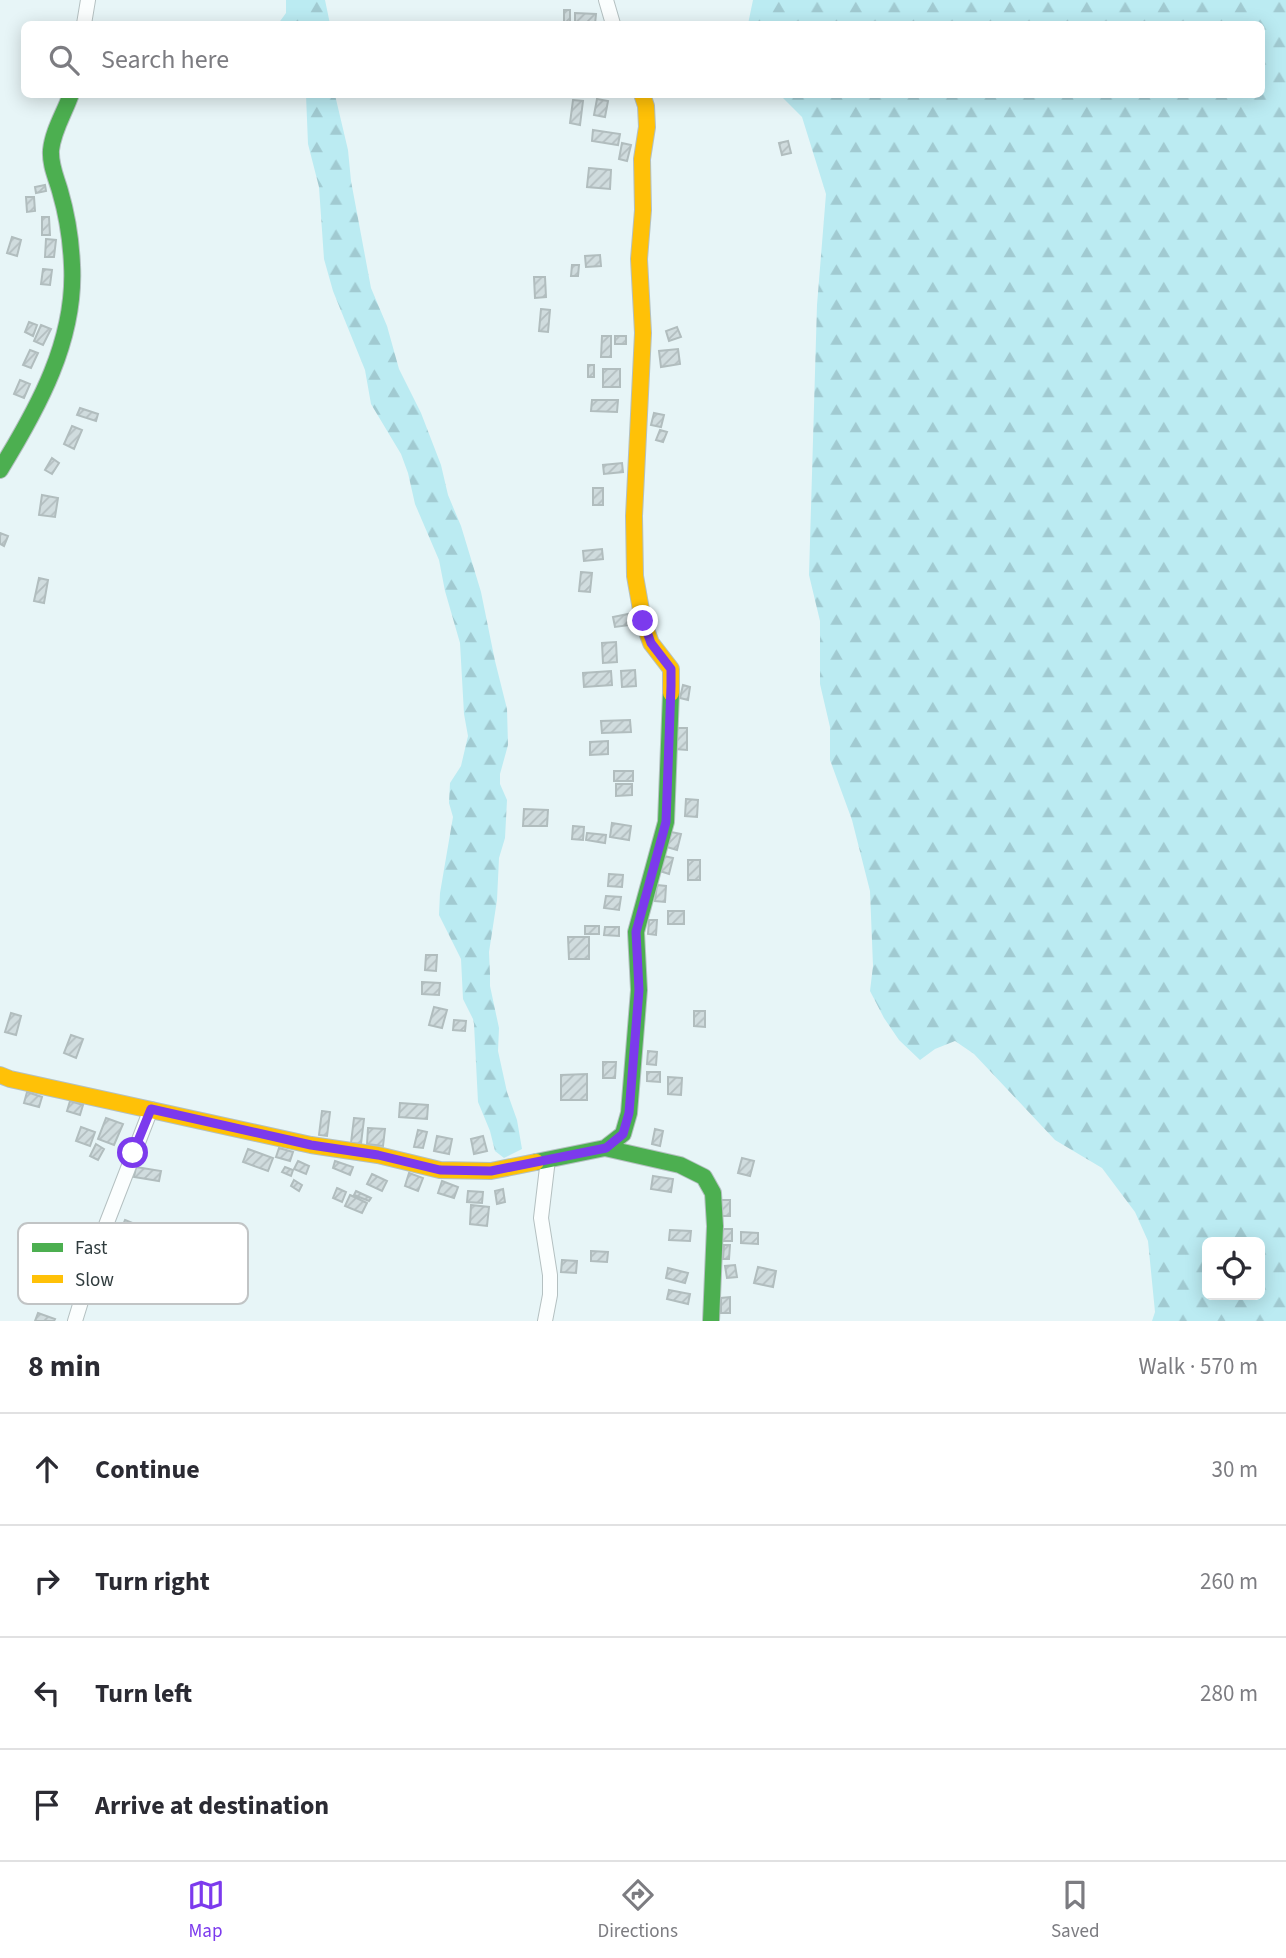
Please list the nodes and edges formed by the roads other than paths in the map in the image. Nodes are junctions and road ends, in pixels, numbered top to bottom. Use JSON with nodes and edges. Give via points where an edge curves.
{"nodes":[{"id":1,"x":88,"y":0,"type":"edge"},
{"id":2,"x":606,"y":0,"type":"edge"},
{"id":3,"x":84,"y":21,"type":"edge"},
{"id":4,"x":611,"y":21,"type":"edge"},
{"id":5,"x":70,"y":98,"type":"edge"},
{"id":6,"x":643,"y":98,"type":"edge"},
{"id":7,"x":0,"y":470,"type":"edge"},
{"id":8,"x":0,"y":1075,"type":"edge"},
{"id":9,"x":151,"y":1109,"type":"junction"},
{"id":10,"x":606,"y":1148,"type":"junction"},
{"id":11,"x":548,"y":1159,"type":"junction"},
{"id":12,"x":107,"y":1223,"type":"edge"},
{"id":13,"x":80,"y":1304,"type":"edge"},
{"id":14,"x":75,"y":1321,"type":"edge"},
{"id":15,"x":545,"y":1321,"type":"edge"},
{"id":16,"x":711,"y":1321,"type":"edge"}],
"edges":[{"from":1,"to":3,"type":"street"},
{"from":2,"to":4,"type":"street"},
{"from":5,"to":7,"type":"street","via":[[52,140],[51,161],[71,259],[67,332],[21,436]]},
{"from":6,"to":10,"type":"street","via":[[647,127],[639,259],[643,333],[635,576],[643,621],[651,643],[671,669],[671,686],[666,822],[636,932],[639,990],[629,1113],[623,1134]]},
{"from":8,"to":9,"type":"street"},
{"from":9,"to":11,"type":"street","via":[[440,1170],[491,1171]]},
{"from":9,"to":12,"type":"street"},
{"from":10,"to":11,"type":"street"},
{"from":10,"to":16,"type":"street","via":[[680,1165],[704,1177],[713,1193],[715,1226]]},
{"from":11,"to":15,"type":"street","via":[[541,1218],[550,1275]]},
{"from":13,"to":14,"type":"street"}]}
